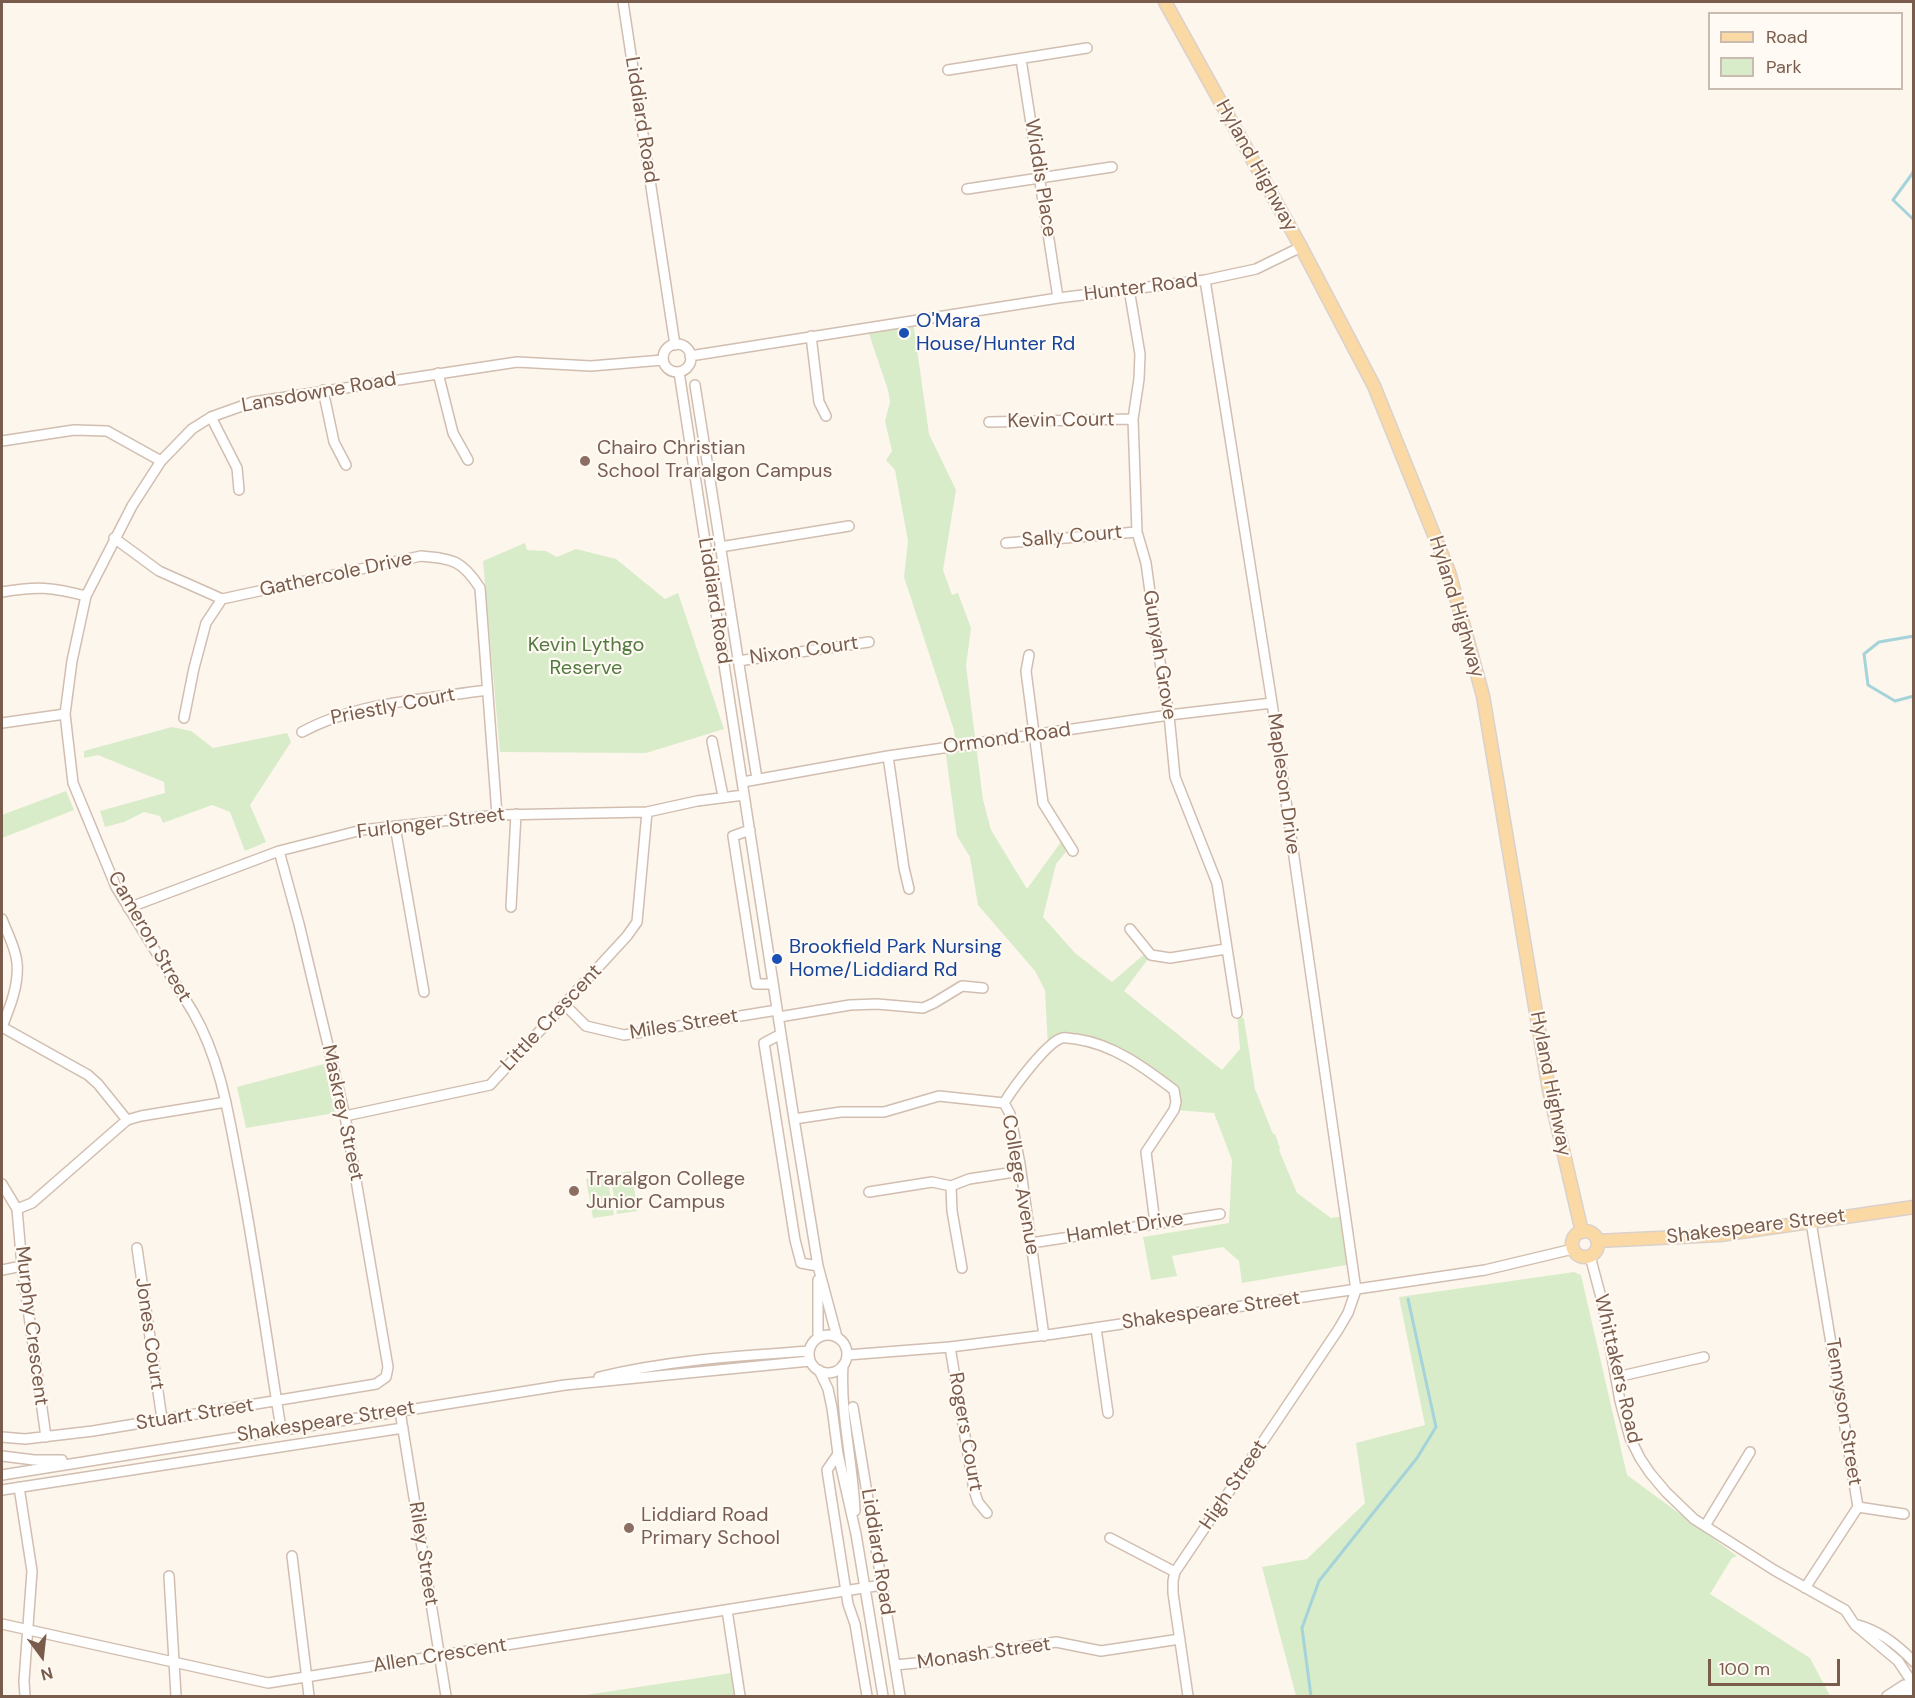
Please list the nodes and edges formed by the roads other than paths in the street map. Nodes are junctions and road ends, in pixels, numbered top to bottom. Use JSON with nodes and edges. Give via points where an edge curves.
{"nodes":[{"id":1,"x":623,"y":2,"type":"edge"},
{"id":2,"x":1165,"y":2,"type":"edge"},
{"id":3,"x":1087,"y":48,"type":"dead end"},
{"id":4,"x":1021,"y":59,"type":"junction"},
{"id":5,"x":948,"y":70,"type":"dead end"},
{"id":6,"x":1112,"y":167,"type":"dead end"},
{"id":7,"x":1040,"y":177,"type":"junction"},
{"id":8,"x":967,"y":189,"type":"dead end"},
{"id":9,"x":1301,"y":247,"type":"junction"},
{"id":10,"x":1205,"y":280,"type":"junction"},
{"id":11,"x":1129,"y":289,"type":"junction"},
{"id":12,"x":1058,"y":298,"type":"junction"},
{"id":13,"x":811,"y":336,"type":"junction"},
{"id":14,"x":675,"y":345,"type":"junction"},
{"id":15,"x":690,"y":356,"type":"junction"},
{"id":16,"x":663,"y":360,"type":"junction"},
{"id":17,"x":679,"y":372,"type":"junction"},
{"id":18,"x":438,"y":373,"type":"junction"},
{"id":19,"x":695,"y":385,"type":"dead end"},
{"id":20,"x":323,"y":390,"type":"junction"},
{"id":21,"x":826,"y":416,"type":"dead end"},
{"id":22,"x":211,"y":417,"type":"junction"},
{"id":23,"x":1133,"y":419,"type":"junction"},
{"id":24,"x":989,"y":422,"type":"dead end"},
{"id":25,"x":2,"y":441,"type":"edge"},
{"id":26,"x":468,"y":460,"type":"dead end"},
{"id":27,"x":161,"y":461,"type":"junction"},
{"id":28,"x":346,"y":465,"type":"dead end"},
{"id":29,"x":239,"y":490,"type":"dead end"},
{"id":30,"x":849,"y":526,"type":"dead end"},
{"id":31,"x":1137,"y":532,"type":"junction"},
{"id":32,"x":114,"y":538,"type":"junction"},
{"id":33,"x":1006,"y":543,"type":"dead end"},
{"id":34,"x":720,"y":547,"type":"junction"},
{"id":35,"x":2,"y":591,"type":"edge"},
{"id":36,"x":86,"y":596,"type":"junction"},
{"id":37,"x":222,"y":599,"type":"junction"},
{"id":38,"x":869,"y":642,"type":"dead end"},
{"id":39,"x":1029,"y":655,"type":"dead end"},
{"id":40,"x":738,"y":661,"type":"junction"},
{"id":41,"x":487,"y":690,"type":"junction"},
{"id":42,"x":1272,"y":703,"type":"junction"},
{"id":43,"x":65,"y":714,"type":"junction"},
{"id":44,"x":1169,"y":715,"type":"junction"},
{"id":45,"x":184,"y":718,"type":"dead end"},
{"id":46,"x":2,"y":723,"type":"edge"},
{"id":47,"x":302,"y":732,"type":"dead end"},
{"id":48,"x":1033,"y":735,"type":"junction"},
{"id":49,"x":712,"y":741,"type":"dead end"},
{"id":50,"x":888,"y":756,"type":"junction"},
{"id":51,"x":757,"y":779,"type":"junction"},
{"id":52,"x":743,"y":782,"type":"junction"},
{"id":53,"x":744,"y":795,"type":"junction"},
{"id":54,"x":723,"y":796,"type":"junction"},
{"id":55,"x":647,"y":812,"type":"junction"},
{"id":56,"x":516,"y":814,"type":"junction"},
{"id":57,"x":496,"y":815,"type":"junction"},
{"id":58,"x":394,"y":826,"type":"junction"},
{"id":59,"x":750,"y":830,"type":"junction"},
{"id":60,"x":279,"y":851,"type":"junction"},
{"id":61,"x":1073,"y":851,"type":"dead end"},
{"id":62,"x":909,"y":889,"type":"dead end"},
{"id":63,"x":511,"y":907,"type":"dead end"},
{"id":64,"x":128,"y":908,"type":"junction"},
{"id":65,"x":2,"y":919,"type":"edge"},
{"id":66,"x":1130,"y":929,"type":"dead end"},
{"id":67,"x":1226,"y":949,"type":"junction"},
{"id":68,"x":773,"y":984,"type":"junction"},
{"id":69,"x":983,"y":988,"type":"dead end"},
{"id":70,"x":424,"y":992,"type":"dead end"},
{"id":71,"x":564,"y":1004,"type":"junction"},
{"id":72,"x":1237,"y":1013,"type":"dead end"},
{"id":73,"x":778,"y":1014,"type":"junction"},
{"id":74,"x":2,"y":1027,"type":"edge"},
{"id":75,"x":781,"y":1034,"type":"junction"},
{"id":76,"x":226,"y":1102,"type":"junction"},
{"id":77,"x":1004,"y":1103,"type":"junction"},
{"id":78,"x":345,"y":1116,"type":"junction"},
{"id":79,"x":794,"y":1119,"type":"junction"},
{"id":80,"x":127,"y":1120,"type":"junction"},
{"id":81,"x":1021,"y":1170,"type":"junction"},
{"id":82,"x":2,"y":1184,"type":"edge"},
{"id":83,"x":951,"y":1186,"type":"junction"},
{"id":84,"x":869,"y":1192,"type":"dead end"},
{"id":85,"x":1914,"y":1207,"type":"edge"},
{"id":86,"x":17,"y":1209,"type":"junction"},
{"id":87,"x":1220,"y":1214,"type":"dead end"},
{"id":88,"x":1811,"y":1222,"type":"junction"},
{"id":89,"x":1155,"y":1223,"type":"junction"},
{"id":90,"x":1582,"y":1232,"type":"junction"},
{"id":91,"x":1597,"y":1241,"type":"junction"},
{"id":92,"x":1031,"y":1243,"type":"junction"},
{"id":93,"x":137,"y":1248,"type":"dead end"},
{"id":94,"x":1573,"y":1249,"type":"junction"},
{"id":95,"x":1590,"y":1256,"type":"junction"},
{"id":96,"x":22,"y":1266,"type":"junction"},
{"id":97,"x":818,"y":1266,"type":"junction"},
{"id":98,"x":962,"y":1268,"type":"dead end"},
{"id":99,"x":2,"y":1270,"type":"edge"},
{"id":100,"x":1356,"y":1290,"type":"junction"},
{"id":101,"x":1096,"y":1328,"type":"junction"},
{"id":102,"x":1044,"y":1336,"type":"junction"},
{"id":103,"x":818,"y":1337,"type":"junction"},
{"id":104,"x":837,"y":1337,"type":"junction"},
{"id":105,"x":950,"y":1347,"type":"junction"},
{"id":106,"x":847,"y":1355,"type":"junction"},
{"id":107,"x":810,"y":1356,"type":"junction"},
{"id":108,"x":1704,"y":1357,"type":"dead end"},
{"id":109,"x":843,"y":1365,"type":"junction"},
{"id":110,"x":819,"y":1370,"type":"junction"},
{"id":111,"x":386,"y":1377,"type":"joint"},
{"id":112,"x":1617,"y":1377,"type":"junction"},
{"id":113,"x":277,"y":1402,"type":"junction"},
{"id":114,"x":853,"y":1407,"type":"dead end"},
{"id":115,"x":400,"y":1411,"type":"junction"},
{"id":116,"x":1108,"y":1413,"type":"dead end"},
{"id":117,"x":162,"y":1419,"type":"junction"},
{"id":118,"x":403,"y":1428,"type":"junction"},
{"id":119,"x":281,"y":1429,"type":"junction"},
{"id":120,"x":2,"y":1437,"type":"edge"},
{"id":121,"x":46,"y":1437,"type":"junction"},
{"id":122,"x":1750,"y":1452,"type":"dead end"},
{"id":123,"x":838,"y":1454,"type":"junction"},
{"id":124,"x":2,"y":1456,"type":"edge"},
{"id":125,"x":89,"y":1461,"type":"junction"},
{"id":126,"x":2,"y":1475,"type":"edge"},
{"id":127,"x":19,"y":1487,"type":"junction"},
{"id":128,"x":2,"y":1490,"type":"edge"},
{"id":129,"x":1858,"y":1507,"type":"junction"},
{"id":130,"x":987,"y":1513,"type":"dead end"},
{"id":131,"x":1904,"y":1514,"type":"dead end"},
{"id":132,"x":1705,"y":1526,"type":"junction"},
{"id":133,"x":856,"y":1534,"type":"junction"},
{"id":134,"x":1110,"y":1538,"type":"dead end"},
{"id":135,"x":292,"y":1556,"type":"dead end"},
{"id":136,"x":1175,"y":1572,"type":"junction"},
{"id":137,"x":170,"y":1576,"type":"dead end"},
{"id":138,"x":882,"y":1585,"type":"junction"},
{"id":139,"x":865,"y":1588,"type":"junction"},
{"id":140,"x":1805,"y":1588,"type":"junction"},
{"id":141,"x":846,"y":1591,"type":"junction"},
{"id":142,"x":727,"y":1610,"type":"junction"},
{"id":143,"x":2,"y":1624,"type":"edge"},
{"id":144,"x":1855,"y":1624,"type":"junction"},
{"id":145,"x":28,"y":1629,"type":"junction"},
{"id":146,"x":1180,"y":1639,"type":"junction"},
{"id":147,"x":1903,"y":1650,"type":"junction"},
{"id":148,"x":440,"y":1656,"type":"junction"},
{"id":149,"x":176,"y":1662,"type":"junction"},
{"id":150,"x":1914,"y":1662,"type":"edge"},
{"id":151,"x":895,"y":1665,"type":"junction"},
{"id":152,"x":1914,"y":1674,"type":"edge"},
{"id":153,"x":307,"y":1677,"type":"junction"},
{"id":154,"x":1911,"y":1684,"type":"edge"},
{"id":155,"x":25,"y":1696,"type":"edge"},
{"id":156,"x":176,"y":1696,"type":"edge"},
{"id":157,"x":309,"y":1696,"type":"edge"},
{"id":158,"x":446,"y":1696,"type":"edge"},
{"id":159,"x":740,"y":1696,"type":"edge"},
{"id":160,"x":867,"y":1696,"type":"edge"},
{"id":161,"x":883,"y":1696,"type":"edge"},
{"id":162,"x":900,"y":1696,"type":"edge"},
{"id":163,"x":1188,"y":1696,"type":"edge"},
{"id":164,"x":1887,"y":1696,"type":"edge"},
{"id":165,"x":1902,"y":1696,"type":"edge"}],
"edges":[{"from":1,"to":14,"type":"street","name":"Liddiard Road"},
{"from":2,"to":9,"type":"main road","name":"Hyland Highway"},
{"from":3,"to":4,"type":"street"},
{"from":4,"to":5,"type":"street"},
{"from":4,"to":7,"type":"street","name":"Widdis Place"},
{"from":6,"to":7,"type":"street"},
{"from":7,"to":8,"type":"street"},
{"from":7,"to":12,"type":"street","name":"Widdis Place"},
{"from":9,"to":10,"type":"street","name":"Hunter Road","via":[[1256,269]]},
{"from":9,"to":90,"type":"main road","name":"Hyland Highway","via":[[1374,386],[1449,572],[1483,696],[1549,1090]]},
{"from":10,"to":11,"type":"street","name":"Hunter Road"},
{"from":10,"to":42,"type":"street","name":"Mapleson Drive"},
{"from":11,"to":12,"type":"street","name":"Hunter Road"},
{"from":11,"to":23,"type":"street","name":"Gunyah Grove","via":[[1140,354]]},
{"from":12,"to":13,"type":"street","name":"Hunter Road"},
{"from":13,"to":15,"type":"street","name":"Hunter Road"},
{"from":13,"to":21,"type":"street","via":[[819,402]]},
{"from":14,"to":15,"type":"street","via":[[683,346]]},
{"from":14,"to":16,"type":"street","via":[[665,352]]},
{"from":15,"to":17,"type":"street","via":[[689,365]]},
{"from":16,"to":17,"type":"street","via":[[667,368]]},
{"from":16,"to":18,"type":"street","name":"Lansdowne Road","via":[[591,366],[517,362]]},
{"from":17,"to":52,"type":"street","name":"Liddiard Road"},
{"from":18,"to":20,"type":"street","name":"Lansdowne Road"},
{"from":18,"to":26,"type":"street","via":[[453,433]]},
{"from":19,"to":34,"type":"street","name":"Liddiard Road"},
{"from":20,"to":22,"type":"street","name":"Lansdowne Road","via":[[254,402]]},
{"from":20,"to":28,"type":"street","via":[[334,442]]},
{"from":22,"to":27,"type":"street","name":"Lansdowne Road","via":[[192,429]]},
{"from":22,"to":29,"type":"street","via":[[237,468]]},
{"from":23,"to":24,"type":"street","name":"Kevin Court"},
{"from":23,"to":31,"type":"street","name":"Gunyah Grove"},
{"from":25,"to":27,"type":"street","via":[[74,430],[106,431]]},
{"from":27,"to":32,"type":"street","name":"Cameron Street"},
{"from":30,"to":34,"type":"street"},
{"from":31,"to":33,"type":"street","name":"Sally Court"},
{"from":31,"to":44,"type":"street","name":"Gunyah Grove","via":[[1146,563]]},
{"from":32,"to":36,"type":"street","name":"Cameron Street"},
{"from":32,"to":37,"type":"street","via":[[159,571]]},
{"from":34,"to":40,"type":"street","name":"Liddiard Road"},
{"from":35,"to":36,"type":"street","via":[[34,586]]},
{"from":36,"to":43,"type":"street","name":"Cameron Street"},
{"from":37,"to":41,"type":"street","name":"Gathercole Drive","via":[[398,560],[421,556],[445,558],[467,569],[480,588]]},
{"from":37,"to":45,"type":"street","via":[[206,623]]},
{"from":38,"to":40,"type":"street","name":"Nixon Court"},
{"from":39,"to":48,"type":"street","via":[[1026,671]]},
{"from":40,"to":51,"type":"street","name":"Liddiard Road"},
{"from":41,"to":47,"type":"street","name":"Priestly Court","via":[[383,706],[325,720]]},
{"from":41,"to":57,"type":"street","name":"Gathercole Drive"},
{"from":42,"to":44,"type":"street","name":"Ormond Road"},
{"from":42,"to":100,"type":"street","name":"Mapleson Drive"},
{"from":43,"to":46,"type":"street"},
{"from":43,"to":64,"type":"street","name":"Cameron Street","via":[[73,783]]},
{"from":44,"to":48,"type":"street","name":"Ormond Road"},
{"from":44,"to":67,"type":"street","name":"Gunyah Grove","via":[[1176,777],[1216,883]]},
{"from":48,"to":50,"type":"street","name":"Ormond Road"},
{"from":48,"to":61,"type":"street","via":[[1043,803]]},
{"from":49,"to":54,"type":"street"},
{"from":50,"to":51,"type":"street","name":"Ormond Road"},
{"from":50,"to":62,"type":"street"},
{"from":51,"to":52,"type":"street","name":"Ormond Road"},
{"from":52,"to":53,"type":"street","name":"Liddiard Road"},
{"from":53,"to":54,"type":"street","name":"Furlonger Street"},
{"from":53,"to":59,"type":"street","name":"Liddiard Road"},
{"from":54,"to":55,"type":"street","name":"Furlonger Street"},
{"from":55,"to":56,"type":"street","name":"Furlonger Street"},
{"from":55,"to":71,"type":"street","name":"Little Crescent","via":[[637,922]]},
{"from":56,"to":57,"type":"street","name":"Furlonger Street"},
{"from":56,"to":63,"type":"street"},
{"from":57,"to":58,"type":"street","name":"Furlonger Street"},
{"from":58,"to":60,"type":"street","name":"Furlonger Street"},
{"from":58,"to":70,"type":"street"},
{"from":59,"to":68,"type":"street","name":"Liddiard Road"},
{"from":59,"to":68,"type":"street","via":[[733,836],[756,984]]},
{"from":60,"to":64,"type":"street","name":"Furlonger Street"},
{"from":60,"to":78,"type":"street","name":"Maskrey Street"},
{"from":64,"to":76,"type":"street","name":"Cameron Street","via":[[205,1033]]},
{"from":65,"to":74,"type":"street","via":[[17,962],[10,1006]]},
{"from":66,"to":67,"type":"street","via":[[1151,955],[1170,958]]},
{"from":67,"to":72,"type":"street","name":"Gunyah Grove"},
{"from":68,"to":73,"type":"street","name":"Liddiard Road"},
{"from":69,"to":73,"type":"street","name":"Miles Street","via":[[962,986],[923,1008],[850,1005]]},
{"from":71,"to":73,"type":"street","name":"Miles Street","via":[[586,1026],[624,1035]]},
{"from":71,"to":78,"type":"street","name":"Little Crescent","via":[[490,1086]]},
{"from":73,"to":75,"type":"street","name":"Liddiard Road"},
{"from":74,"to":80,"type":"street","via":[[88,1075]]},
{"from":75,"to":79,"type":"street","name":"Liddiard Road"},
{"from":75,"to":97,"type":"street","via":[[764,1043],[795,1240],[801,1263]]},
{"from":76,"to":80,"type":"street"},
{"from":76,"to":113,"type":"street","name":"Cameron Street"},
{"from":77,"to":79,"type":"street","name":"College Avenue","via":[[939,1096],[884,1112],[841,1112]]},
{"from":77,"to":81,"type":"street","name":"College Avenue","via":[[1010,1114]]},
{"from":77,"to":89,"type":"street","via":[[1028,1070],[1063,1038],[1111,1049],[1174,1090],[1174,1110],[1146,1152]]},
{"from":78,"to":111,"type":"street","name":"Maskrey Street","via":[[388,1367]]},
{"from":79,"to":97,"type":"street","name":"Liddiard Road"},
{"from":80,"to":86,"type":"street","via":[[32,1203]]},
{"from":81,"to":83,"type":"street"},
{"from":81,"to":92,"type":"street","name":"College Avenue"},
{"from":82,"to":86,"type":"street","name":"Murphy Crescent"},
{"from":83,"to":84,"type":"street","via":[[932,1182]]},
{"from":83,"to":98,"type":"street"},
{"from":85,"to":88,"type":"main road","name":"Shakespeare Street"},
{"from":86,"to":96,"type":"street","name":"Murphy Crescent"},
{"from":87,"to":89,"type":"street","name":"Hamlet Drive"},
{"from":88,"to":91,"type":"main road","name":"Shakespeare Street","via":[[1720,1235]]},
{"from":88,"to":129,"type":"street","name":"Tennyson Street"},
{"from":89,"to":92,"type":"street","name":"Hamlet Drive"},
{"from":90,"to":91,"type":"main road","via":[[1592,1233]]},
{"from":90,"to":94,"type":"main road","via":[[1575,1237]]},
{"from":91,"to":95,"type":"main road"},
{"from":92,"to":102,"type":"street","name":"College Avenue"},
{"from":93,"to":117,"type":"street","name":"Jones Court"},
{"from":94,"to":95,"type":"main road","via":[[1582,1257]]},
{"from":94,"to":100,"type":"street","name":"Shakespeare Street","via":[[1485,1270]]},
{"from":95,"to":112,"type":"street","name":"Whittakers Road"},
{"from":96,"to":99,"type":"street"},
{"from":96,"to":121,"type":"street","name":"Murphy Crescent"},
{"from":97,"to":103,"type":"street","name":"Liddiard Road"},
{"from":97,"to":104,"type":"street","name":"Liddiard Road"},
{"from":100,"to":101,"type":"street","name":"Shakespeare Street"},
{"from":100,"to":136,"type":"street","name":"High Street","via":[[1338,1330]]},
{"from":101,"to":102,"type":"street","name":"Shakespeare Street"},
{"from":101,"to":116,"type":"street"},
{"from":102,"to":105,"type":"street","name":"Shakespeare Street"},
{"from":103,"to":104,"type":"street"},
{"from":103,"to":107,"type":"street"},
{"from":104,"to":106,"type":"street"},
{"from":105,"to":106,"type":"street","name":"Shakespeare Street"},
{"from":105,"to":130,"type":"street","name":"Rogers Court","via":[[974,1490]]},
{"from":106,"to":109,"type":"street"},
{"from":107,"to":110,"type":"street"},
{"from":107,"to":115,"type":"street","name":"Shakespeare Street","via":[[734,1356],[662,1364],[565,1385]]},
{"from":108,"to":112,"type":"street"},
{"from":109,"to":110,"type":"street","via":[[831,1372]]},
{"from":109,"to":133,"type":"street","name":"Liddiard Road","via":[[842,1392],[854,1479]]},
{"from":110,"to":123,"type":"street","name":"Liddiard Road","via":[[828,1389]]},
{"from":111,"to":113,"type":"street","name":"Stuart Street","via":[[376,1384]]},
{"from":112,"to":132,"type":"street","name":"Whittakers Road","via":[[1630,1438],[1640,1458],[1666,1492]]},
{"from":113,"to":117,"type":"street","name":"Stuart Street"},
{"from":113,"to":119,"type":"street","name":"Cameron Street"},
{"from":114,"to":138,"type":"street","name":"Liddiard Road"},
{"from":115,"to":118,"type":"street","name":"Riley Street"},
{"from":115,"to":119,"type":"street","name":"Shakespeare Street"},
{"from":117,"to":121,"type":"street","name":"Stuart Street"},
{"from":118,"to":127,"type":"street","name":"Shakespeare Street"},
{"from":118,"to":148,"type":"street","name":"Riley Street"},
{"from":119,"to":125,"type":"street","name":"Shakespeare Street"},
{"from":120,"to":121,"type":"street","name":"Stuart Street"},
{"from":122,"to":132,"type":"street"},
{"from":123,"to":133,"type":"street","name":"Liddiard Road"},
{"from":123,"to":141,"type":"street","name":"Liddiard Road","via":[[827,1470]]},
{"from":124,"to":125,"type":"street"},
{"from":125,"to":126,"type":"street"},
{"from":127,"to":128,"type":"street","name":"Shakespeare Street"},
{"from":127,"to":145,"type":"street","via":[[32,1571]]},
{"from":129,"to":131,"type":"street"},
{"from":129,"to":140,"type":"street","name":"Tennyson Street"},
{"from":132,"to":140,"type":"street","name":"Whittakers Road"},
{"from":133,"to":139,"type":"street","name":"Liddiard Road"},
{"from":134,"to":136,"type":"street"},
{"from":135,"to":153,"type":"street"},
{"from":136,"to":146,"type":"street","via":[[1173,1593]]},
{"from":137,"to":149,"type":"street"},
{"from":138,"to":139,"type":"street","name":"Allen Crescent"},
{"from":138,"to":151,"type":"street","name":"Liddiard Road"},
{"from":139,"to":141,"type":"street","name":"Allen Crescent"},
{"from":139,"to":161,"type":"street","name":"Liddiard Road"},
{"from":140,"to":144,"type":"street","name":"Whittakers Road","via":[[1845,1610]]},
{"from":141,"to":142,"type":"street","name":"Allen Crescent"},
{"from":141,"to":160,"type":"street","name":"Liddiard Road"},
{"from":142,"to":148,"type":"street","name":"Allen Crescent"},
{"from":142,"to":159,"type":"street"},
{"from":143,"to":145,"type":"street","name":"Allen Crescent"},
{"from":144,"to":147,"type":"street","name":"Whittakers Road","via":[[1871,1629]]},
{"from":144,"to":154,"type":"street","name":"Whittakers Road","via":[[1890,1653]]},
{"from":145,"to":149,"type":"street","name":"Allen Crescent"},
{"from":145,"to":155,"type":"street"},
{"from":146,"to":151,"type":"street","name":"Monash Street","via":[[1101,1651],[1056,1642]]},
{"from":146,"to":163,"type":"street"},
{"from":147,"to":150,"type":"street","name":"Whittakers Road"},
{"from":147,"to":152,"type":"street"},
{"from":148,"to":153,"type":"street","name":"Allen Crescent"},
{"from":148,"to":158,"type":"street","name":"Riley Street"},
{"from":149,"to":153,"type":"street","name":"Allen Crescent","via":[[268,1683]]},
{"from":149,"to":156,"type":"street"},
{"from":151,"to":162,"type":"street","name":"Liddiard Road"},
{"from":153,"to":157,"type":"street"},
{"from":154,"to":164,"type":"street"},
{"from":154,"to":165,"type":"street","via":[[1911,1690]]}]}
